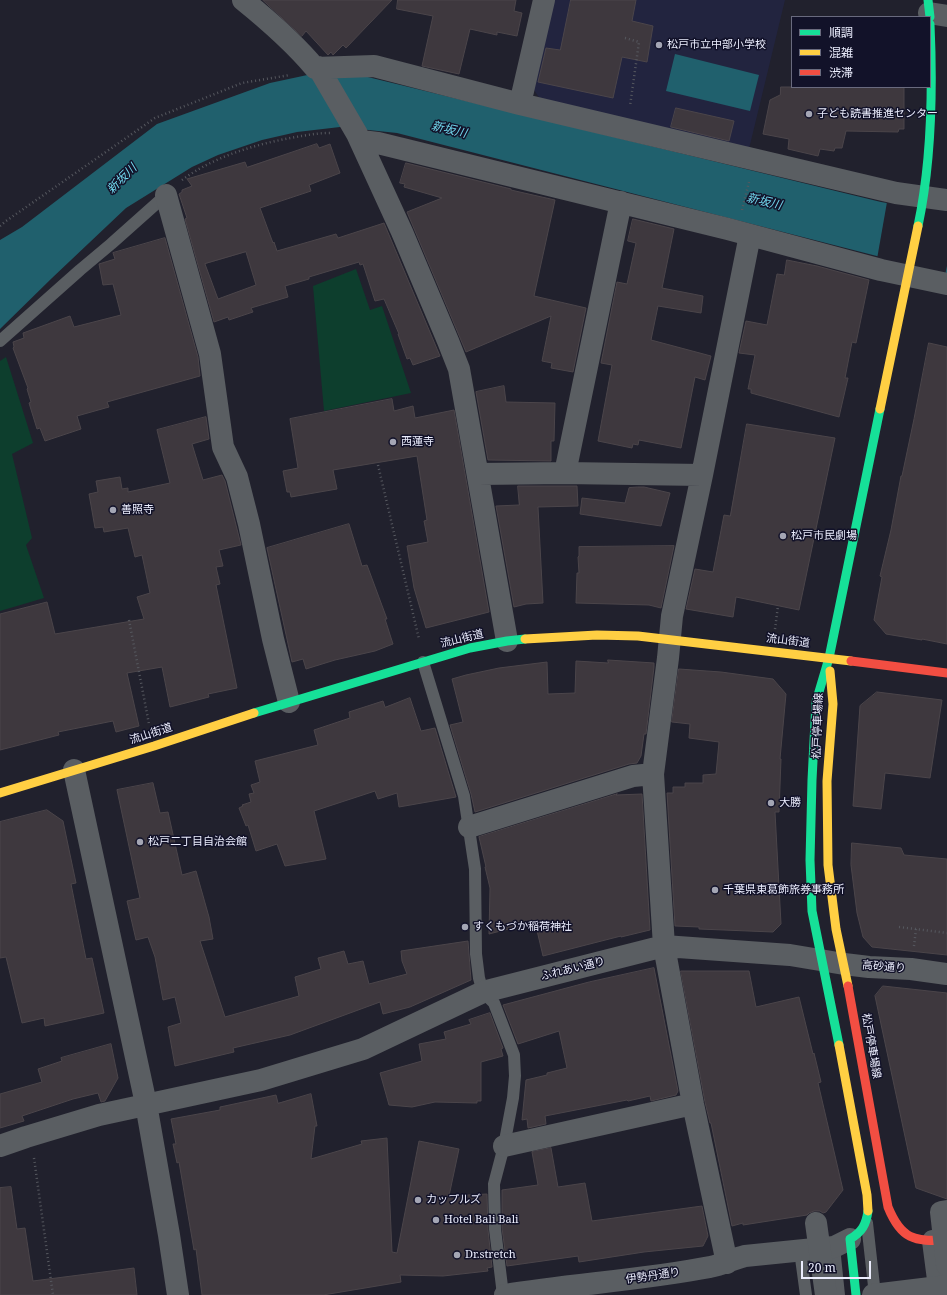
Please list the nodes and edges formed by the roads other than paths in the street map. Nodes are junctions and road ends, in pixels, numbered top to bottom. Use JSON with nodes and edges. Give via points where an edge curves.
{"nodes":[{"id":1,"x":243,"y":0,"type":"edge"},
{"id":2,"x":544,"y":0,"type":"edge"},
{"id":3,"x":933,"y":14,"type":"edge"},
{"id":4,"x":931,"y":48,"type":"edge"},
{"id":5,"x":317,"y":67,"type":"junction"},
{"id":6,"x":931,"y":88,"type":"edge"},
{"id":7,"x":520,"y":104,"type":"junction"},
{"id":8,"x":359,"y":138,"type":"junction"},
{"id":9,"x":166,"y":195,"type":"joint"},
{"id":10,"x":947,"y":200,"type":"edge"},
{"id":11,"x":621,"y":202,"type":"junction"},
{"id":12,"x":923,"y":202,"type":"junction"},
{"id":13,"x":750,"y":235,"type":"junction"},
{"id":14,"x":908,"y":273,"type":"junction"},
{"id":15,"x":947,"y":284,"type":"edge"},
{"id":16,"x":0,"y":341,"type":"edge"},
{"id":17,"x":565,"y":473,"type":"junction"},
{"id":18,"x":478,"y":474,"type":"junction"},
{"id":19,"x":702,"y":475,"type":"junction"},
{"id":20,"x":669,"y":639,"type":"junction"},
{"id":21,"x":507,"y":641,"type":"junction"},
{"id":22,"x":829,"y":658,"type":"junction"},
{"id":23,"x":424,"y":661,"type":"junction"},
{"id":24,"x":947,"y":673,"type":"edge"},
{"id":25,"x":289,"y":702,"type":"junction"},
{"id":26,"x":74,"y":770,"type":"junction"},
{"id":27,"x":653,"y":774,"type":"junction"},
{"id":28,"x":0,"y":792,"type":"edge"},
{"id":29,"x":469,"y":827,"type":"junction"},
{"id":30,"x":664,"y":946,"type":"junction"},
{"id":31,"x":822,"y":962,"type":"junction"},
{"id":32,"x":844,"y":964,"type":"junction"},
{"id":33,"x":947,"y":974,"type":"edge"},
{"id":34,"x":483,"y":992,"type":"junction"},
{"id":35,"x":146,"y":1104,"type":"junction"},
{"id":36,"x":693,"y":1104,"type":"junction"},
{"id":37,"x":0,"y":1146,"type":"edge"},
{"id":38,"x":504,"y":1146,"type":"junction"},
{"id":39,"x":947,"y":1211,"type":"edge"},
{"id":40,"x":816,"y":1223,"type":"dead end"},
{"id":41,"x":867,"y":1223,"type":"junction"},
{"id":42,"x":940,"y":1241,"type":"edge"},
{"id":43,"x":842,"y":1243,"type":"junction"},
{"id":44,"x":800,"y":1251,"type":"junction"},
{"id":45,"x":727,"y":1262,"type":"junction"},
{"id":46,"x":947,"y":1265,"type":"edge"},
{"id":47,"x":947,"y":1286,"type":"edge"},
{"id":48,"x":902,"y":1293,"type":"edge"},
{"id":49,"x":178,"y":1295,"type":"edge"},
{"id":50,"x":508,"y":1295,"type":"edge"},
{"id":51,"x":806,"y":1295,"type":"edge"},
{"id":52,"x":826,"y":1295,"type":"edge"},
{"id":53,"x":839,"y":1295,"type":"edge"},
{"id":54,"x":856,"y":1295,"type":"edge"},
{"id":55,"x":874,"y":1295,"type":"edge"},
{"id":56,"x":940,"y":1295,"type":"edge"}],
"edges":[{"from":1,"to":5,"type":"street"},
{"from":2,"to":7,"type":"street"},
{"from":3,"to":4,"type":"main road"},
{"from":5,"to":7,"type":"street","via":[[374,66]]},
{"from":5,"to":8,"type":"street"},
{"from":6,"to":12,"type":"main road","via":[[930,139]]},
{"from":7,"to":12,"type":"street"},
{"from":8,"to":11,"type":"street"},
{"from":8,"to":18,"type":"street","via":[[405,239],[459,369]]},
{"from":9,"to":16,"type":"lane"},
{"from":9,"to":25,"type":"street","via":[[210,354],[223,447],[237,477],[250,524],[273,639]]},
{"from":10,"to":12,"type":"street"},
{"from":11,"to":13,"type":"street"},
{"from":11,"to":17,"type":"street"},
{"from":12,"to":14,"type":"main road"},
{"from":13,"to":14,"type":"street","via":[[881,270]]},
{"from":13,"to":19,"type":"street"},
{"from":14,"to":15,"type":"street"},
{"from":14,"to":22,"type":"main road"},
{"from":17,"to":18,"type":"street"},
{"from":17,"to":19,"type":"street"},
{"from":18,"to":21,"type":"street"},
{"from":19,"to":20,"type":"street"},
{"from":20,"to":21,"type":"main road","name":"流山街道","via":[[597,635]]},
{"from":20,"to":22,"type":"main road","name":"流山街道"},
{"from":20,"to":27,"type":"street"},
{"from":21,"to":23,"type":"main road","name":"流山街道"},
{"from":22,"to":24,"type":"main road","name":"流山街道"},
{"from":22,"to":31,"type":"main road","name":"松戸停車場線","via":[[816,702],[810,860],[812,911]]},
{"from":22,"to":32,"type":"main road","name":"松戸停車場線","via":[[833,704],[827,781],[828,865],[836,929]]},
{"from":23,"to":25,"type":"main road","name":"流山街道"},
{"from":23,"to":29,"type":"lane","via":[[464,796]]},
{"from":25,"to":26,"type":"main road","name":"流山街道"},
{"from":26,"to":28,"type":"main road","name":"流山街道"},
{"from":26,"to":35,"type":"street"},
{"from":27,"to":29,"type":"street","via":[[633,776]]},
{"from":27,"to":30,"type":"street"},
{"from":29,"to":34,"type":"lane","via":[[475,869],[476,954]]},
{"from":30,"to":31,"type":"street","name":"ふれあい通り","via":[[790,955]]},
{"from":30,"to":34,"type":"street","name":"ふれあい通り"},
{"from":30,"to":36,"type":"street"},
{"from":31,"to":32,"type":"street","name":"高砂通り"},
{"from":31,"to":41,"type":"main road","name":"松戸停車場線","via":[[867,1195]]},
{"from":32,"to":33,"type":"street","name":"高砂通り"},
{"from":32,"to":42,"type":"main road","name":"松戸停車場線","via":[[892,1220],[902,1233],[914,1238]]},
{"from":34,"to":35,"type":"street","name":"ふれあい通り","via":[[363,1049],[261,1080]]},
{"from":34,"to":38,"type":"lane","via":[[494,1003],[514,1055],[513,1098]]},
{"from":35,"to":37,"type":"street","name":"ふれあい通り","via":[[99,1115]]},
{"from":35,"to":49,"type":"street"},
{"from":36,"to":38,"type":"street"},
{"from":36,"to":45,"type":"street"},
{"from":38,"to":50,"type":"lane","via":[[494,1184],[495,1229]]},
{"from":39,"to":46,"type":"street","bridge":true,"via":[[942,1212]]},
{"from":40,"to":52,"type":"street","bridge":true},
{"from":41,"to":43,"type":"main road","via":[[857,1235]]},
{"from":41,"to":55,"type":"lane"},
{"from":42,"to":56,"type":"street"},
{"from":43,"to":44,"type":"street","name":"伊勢丹通り"},
{"from":43,"to":53,"type":"lane"},
{"from":43,"to":54,"type":"main road"},
{"from":44,"to":45,"type":"street","name":"伊勢丹通り","via":[[745,1256]]},
{"from":44,"to":51,"type":"lane"},
{"from":45,"to":50,"type":"street","name":"伊勢丹通り","via":[[668,1274]]},
{"from":47,"to":48,"type":"street","bridge":true},
{"from":48,"to":55,"type":"street","bridge":true}]}
